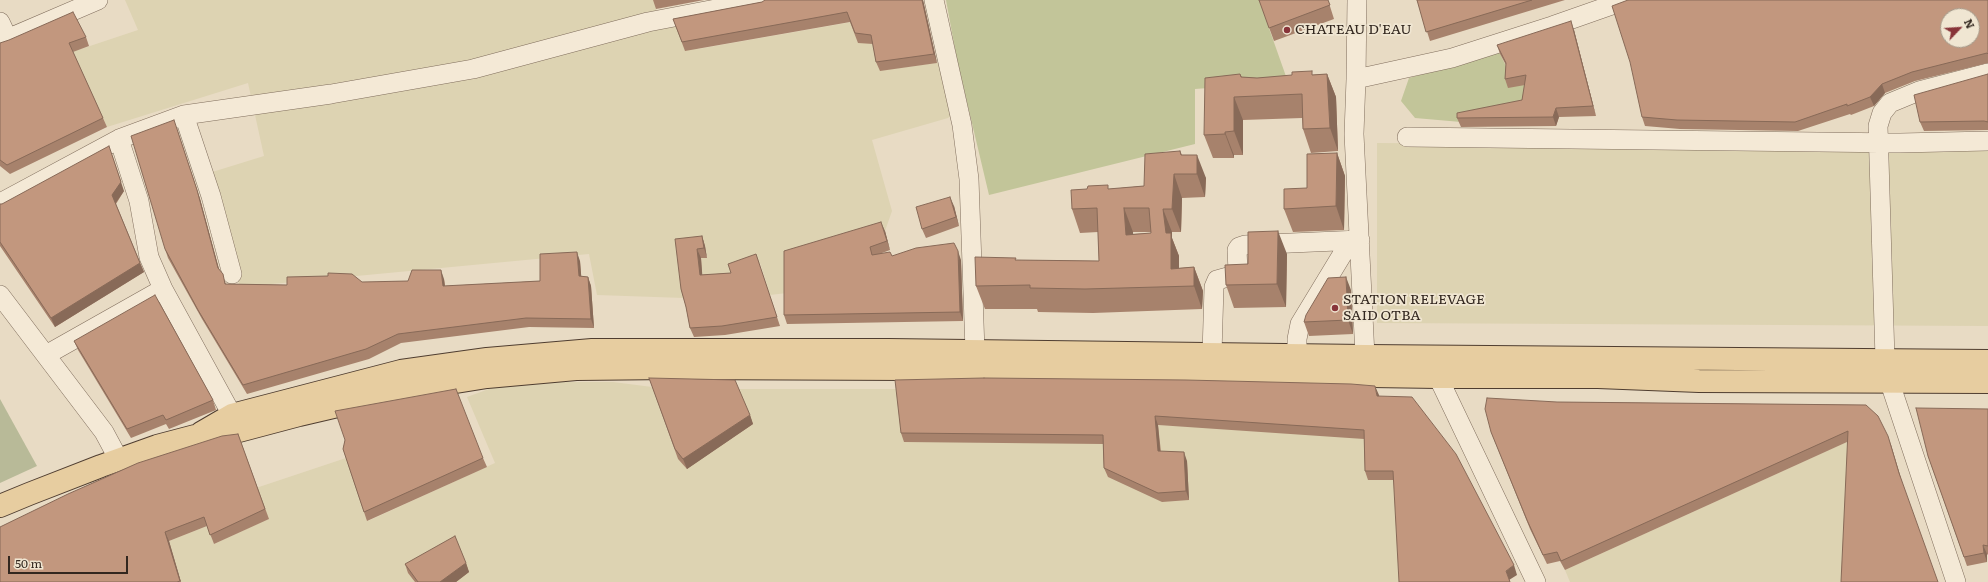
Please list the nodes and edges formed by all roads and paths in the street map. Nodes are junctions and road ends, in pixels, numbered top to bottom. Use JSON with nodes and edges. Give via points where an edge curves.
{"nodes":[{"id":1,"x":98,"y":0,"type":"edge"},
{"id":2,"x":763,"y":0,"type":"edge"},
{"id":3,"x":934,"y":0,"type":"edge"},
{"id":4,"x":1358,"y":0,"type":"edge"},
{"id":5,"x":1626,"y":0,"type":"edge"},
{"id":6,"x":742,"y":2,"type":"edge"},
{"id":7,"x":2,"y":34,"type":"edge"},
{"id":8,"x":1988,"y":73,"type":"edge"},
{"id":9,"x":1356,"y":79,"type":"junction"},
{"id":10,"x":184,"y":115,"type":"junction"},
{"id":11,"x":1407,"y":136,"type":"dead end"},
{"id":12,"x":118,"y":139,"type":"junction"},
{"id":13,"x":1988,"y":141,"type":"edge"},
{"id":14,"x":1879,"y":142,"type":"junction"},
{"id":15,"x":0,"y":203,"type":"edge"},
{"id":16,"x":1355,"y":240,"type":"junction"},
{"id":17,"x":232,"y":274,"type":"dead end"},
{"id":18,"x":163,"y":289,"type":"junction"},
{"id":19,"x":0,"y":295,"type":"edge"},
{"id":20,"x":975,"y":351,"type":"junction"},
{"id":21,"x":1212,"y":354,"type":"junction"},
{"id":22,"x":46,"y":355,"type":"junction"},
{"id":23,"x":1298,"y":355,"type":"junction"},
{"id":24,"x":1364,"y":356,"type":"junction"},
{"id":25,"x":1885,"y":359,"type":"junction"},
{"id":26,"x":1988,"y":361,"type":"edge"},
{"id":27,"x":1438,"y":378,"type":"junction"},
{"id":28,"x":1988,"y":382,"type":"edge"},
{"id":29,"x":1890,"y":383,"type":"junction"},
{"id":30,"x":232,"y":415,"type":"junction"},
{"id":31,"x":195,"y":436,"type":"junction"},
{"id":32,"x":119,"y":460,"type":"junction"},
{"id":33,"x":0,"y":506,"type":"edge"},
{"id":34,"x":1536,"y":582,"type":"edge"},
{"id":35,"x":1956,"y":582,"type":"edge"}],
"edges":[{"from":1,"to":7,"type":"street"},
{"from":2,"to":6,"type":"street"},
{"from":3,"to":20,"type":"street","via":[[962,125],[969,179]]},
{"from":4,"to":9,"type":"street"},
{"from":5,"to":9,"type":"street","via":[[1452,58]]},
{"from":6,"to":10,"type":"street","via":[[648,22],[473,69],[330,94]]},
{"from":8,"to":14,"type":"street","via":[[1919,91],[1890,103],[1882,113],[1878,126]]},
{"from":9,"to":16,"type":"street"},
{"from":10,"to":12,"type":"street"},
{"from":10,"to":17,"type":"street","via":[[211,196]]},
{"from":11,"to":14,"type":"street"},
{"from":12,"to":15,"type":"street"},
{"from":12,"to":18,"type":"street","via":[[139,201],[149,257]]},
{"from":13,"to":14,"type":"street"},
{"from":14,"to":25,"type":"street"},
{"from":16,"to":21,"type":"street","via":[[1239,247],[1237,273],[1216,280]]},
{"from":16,"to":23,"type":"street","via":[[1300,324],[1297,339]]},
{"from":16,"to":24,"type":"street"},
{"from":18,"to":22,"type":"street"},
{"from":18,"to":30,"type":"street"},
{"from":19,"to":22,"type":"street"},
{"from":20,"to":21,"type":"main road"},
{"from":20,"to":30,"type":"main road","via":[[556,352],[401,371]]},
{"from":21,"to":23,"type":"main road"},
{"from":22,"to":32,"type":"street","via":[[104,432]]},
{"from":23,"to":24,"type":"main road"},
{"from":24,"to":25,"type":"main road"},
{"from":25,"to":26,"type":"main road"},
{"from":25,"to":29,"type":"street"},
{"from":27,"to":29,"type":"main road","via":[[1598,377]]},
{"from":27,"to":31,"type":"main road","via":[[908,369],[576,370],[487,378],[406,390],[235,432]]},
{"from":27,"to":34,"type":"street"},
{"from":28,"to":29,"type":"main road"},
{"from":29,"to":35,"type":"street"},
{"from":30,"to":31,"type":"main road"},
{"from":31,"to":32,"type":"main road"},
{"from":32,"to":33,"type":"main road"}]}
